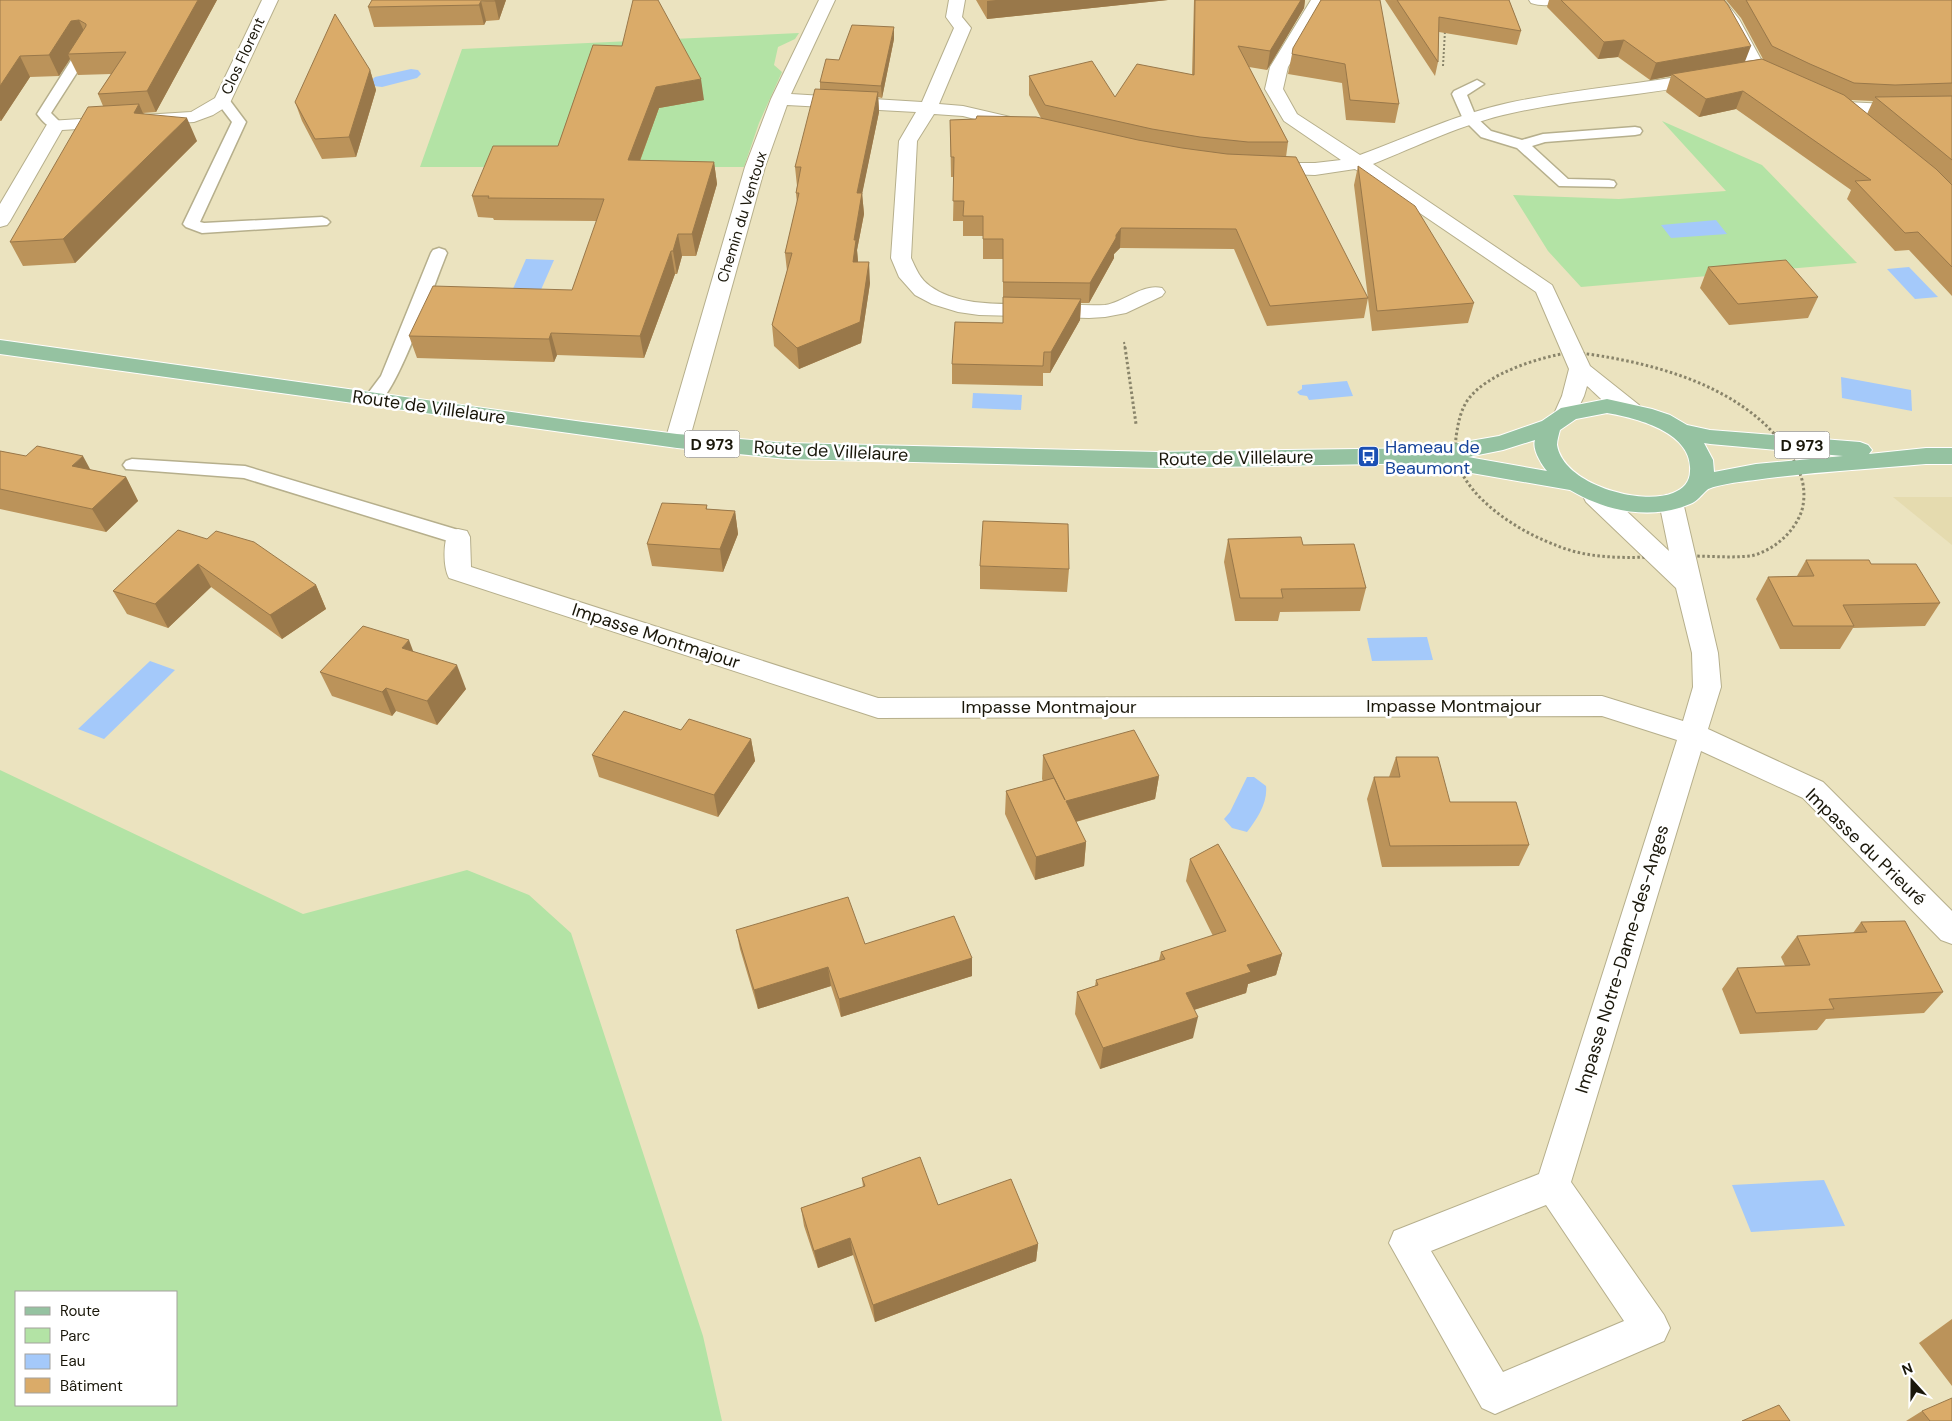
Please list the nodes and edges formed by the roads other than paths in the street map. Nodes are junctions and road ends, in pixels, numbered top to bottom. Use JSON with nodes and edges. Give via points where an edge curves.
{"nodes":[{"id":1,"x":270,"y":0,"type":"edge"},
{"id":2,"x":827,"y":0,"type":"edge"},
{"id":3,"x":956,"y":0,"type":"edge"},
{"id":4,"x":1319,"y":0,"type":"edge"},
{"id":5,"x":1537,"y":0,"type":"edge"},
{"id":6,"x":1553,"y":0,"type":"edge"},
{"id":7,"x":1715,"y":0,"type":"edge"},
{"id":8,"x":87,"y":46,"type":"edge"},
{"id":9,"x":1739,"y":71,"type":"junction"},
{"id":10,"x":1477,"y":84,"type":"road end"},
{"id":11,"x":780,"y":99,"type":"junction"},
{"id":12,"x":223,"y":101,"type":"junction"},
{"id":13,"x":1843,"y":107,"type":"junction"},
{"id":14,"x":1952,"y":107,"type":"edge"},
{"id":15,"x":928,"y":108,"type":"junction"},
{"id":16,"x":1470,"y":118,"type":"junction"},
{"id":17,"x":56,"y":125,"type":"junction"},
{"id":18,"x":1868,"y":127,"type":"edge"},
{"id":19,"x":1036,"y":129,"type":"edge"},
{"id":20,"x":1635,"y":131,"type":"dead end"},
{"id":21,"x":1522,"y":145,"type":"junction"},
{"id":22,"x":1358,"y":163,"type":"junction"},
{"id":23,"x":1249,"y":168,"type":"edge"},
{"id":24,"x":1610,"y":184,"type":"dead end"},
{"id":25,"x":0,"y":221,"type":"edge"},
{"id":26,"x":322,"y":222,"type":"dead end"},
{"id":27,"x":439,"y":254,"type":"dead end"},
{"id":28,"x":1156,"y":292,"type":"dead end"},
{"id":29,"x":0,"y":346,"type":"edge"},
{"id":30,"x":1580,"y":369,"type":"junction"},
{"id":31,"x":372,"y":400,"type":"junction"},
{"id":32,"x":1631,"y":410,"type":"junction"},
{"id":33,"x":1557,"y":420,"type":"junction"},
{"id":34,"x":1679,"y":431,"type":"junction"},
{"id":35,"x":677,"y":441,"type":"junction"},
{"id":36,"x":1430,"y":456,"type":"junction"},
{"id":37,"x":1926,"y":456,"type":"junction"},
{"id":38,"x":1952,"y":456,"type":"edge"},
{"id":39,"x":132,"y":466,"type":"dead end"},
{"id":40,"x":1701,"y":482,"type":"junction"},
{"id":41,"x":1572,"y":483,"type":"junction"},
{"id":42,"x":1595,"y":496,"type":"junction"},
{"id":43,"x":1672,"y":502,"type":"junction"},
{"id":44,"x":458,"y":537,"type":"joint"},
{"id":45,"x":1688,"y":584,"type":"junction"},
{"id":46,"x":1692,"y":734,"type":"junction"},
{"id":47,"x":1952,"y":931,"type":"edge"},
{"id":48,"x":1552,"y":1185,"type":"junction"}],
"edges":[{"from":1,"to":12,"type":"street","name":"Clos Florent"},
{"from":2,"to":11,"type":"street","name":"Chemin du Ventoux"},
{"from":3,"to":15,"type":"street","via":[[954,16],[963,28]]},
{"from":4,"to":22,"type":"street","via":[[1279,67],[1274,89],[1290,117]]},
{"from":5,"to":6,"type":"street"},
{"from":7,"to":9,"type":"street","via":[[1731,19]]},
{"from":8,"to":17,"type":"lane","via":[[44,114]]},
{"from":9,"to":13,"type":"street","via":[[1804,90]]},
{"from":9,"to":16,"type":"street","via":[[1659,86],[1561,98]]},
{"from":10,"to":16,"type":"lane","via":[[1459,94]]},
{"from":11,"to":15,"type":"street"},
{"from":11,"to":35,"type":"street","name":"Chemin du Ventoux","via":[[755,167]]},
{"from":12,"to":17,"type":"street","name":"Clos Florent","via":[[194,117]]},
{"from":12,"to":26,"type":"lane","via":[[239,122],[191,224],[202,228]]},
{"from":13,"to":14,"type":"street"},
{"from":13,"to":18,"type":"street"},
{"from":15,"to":19,"type":"street","via":[[963,111]]},
{"from":15,"to":28,"type":"street","via":[[908,141],[901,258],[904,271],[913,284],[948,304],[975,309],[1105,311],[1130,306]]},
{"from":16,"to":21,"type":"lane","via":[[1486,134]]},
{"from":16,"to":22,"type":"street"},
{"from":17,"to":25,"type":"street"},
{"from":20,"to":21,"type":"lane","via":[[1543,138]]},
{"from":21,"to":24,"type":"lane","via":[[1564,184]]},
{"from":22,"to":23,"type":"street","via":[[1315,169]]},
{"from":22,"to":30,"type":"street","via":[[1545,289]]},
{"from":27,"to":31,"type":"lane","via":[[389,377]]},
{"from":29,"to":31,"type":"main road","name":"Route de Villelaure","number":"D 973"},
{"from":30,"to":32,"type":"street"},
{"from":30,"to":33,"type":"street","via":[[1573,396]]},
{"from":31,"to":35,"type":"main road","name":"Route de Villelaure","number":"D 973"},
{"from":32,"to":33,"type":"main road","via":[[1607,406],[1584,408]]},
{"from":32,"to":34,"type":"main road","via":[[1657,418]]},
{"from":33,"to":36,"type":"main road","name":"Route de Villelaure","number":"D 973","via":[[1503,443]]},
{"from":33,"to":41,"type":"main road","via":[[1545,440],[1547,455],[1556,469]]},
{"from":34,"to":37,"type":"main road","number":"D 973"},
{"from":34,"to":40,"type":"main road","via":[[1696,447],[1704,465]]},
{"from":35,"to":36,"type":"main road","name":"Route de Villelaure","number":"D 973","via":[[788,451],[1034,458],[1158,460]]},
{"from":36,"to":41,"type":"main road","name":"Route de Villelaure","number":"D 973"},
{"from":37,"to":38,"type":"main road","number":"D 973"},
{"from":37,"to":40,"type":"main road","number":"D 973","via":[[1756,472]]},
{"from":39,"to":44,"type":"lane","via":[[245,472]]},
{"from":40,"to":43,"type":"main road","via":[[1690,494]]},
{"from":41,"to":42,"type":"main road"},
{"from":42,"to":43,"type":"main road","via":[[1621,503],[1648,505]]},
{"from":42,"to":45,"type":"street"},
{"from":43,"to":45,"type":"street","name":"Impasse Notre-Dame-des-Anges"},
{"from":44,"to":46,"type":"street","name":"Impasse Montmajour","via":[[458,572],[878,708],[1602,706]]},
{"from":45,"to":46,"type":"street","name":"Impasse Notre-Dame-des-Anges","via":[[1705,653],[1707,687]]},
{"from":46,"to":47,"type":"street","name":"Impasse du Prieuré","via":[[1812,790]]},
{"from":46,"to":48,"type":"street","name":"Impasse Notre-Dame-des-Anges"},
{"from":48,"to":48,"type":"street","via":[[1407,1243],[1495,1395],[1651,1328]]}]}
